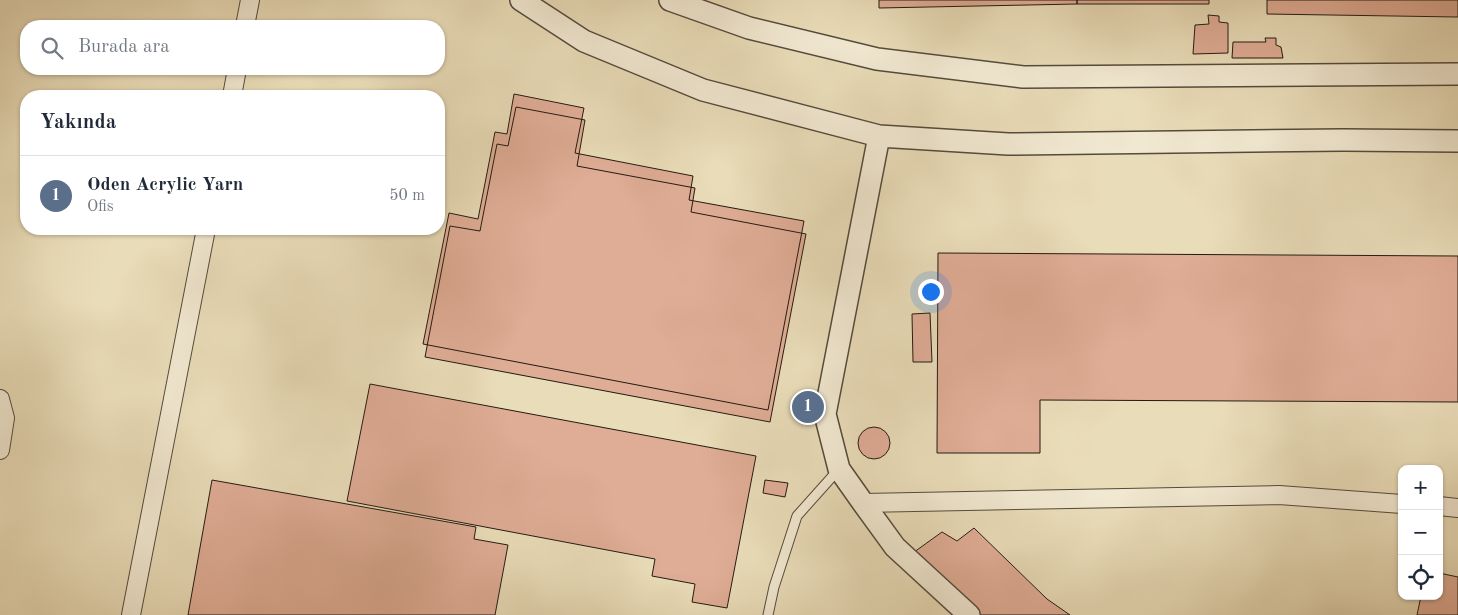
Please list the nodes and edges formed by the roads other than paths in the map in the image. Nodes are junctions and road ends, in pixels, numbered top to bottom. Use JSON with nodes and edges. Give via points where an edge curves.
{"nodes":[{"id":1,"x":250,"y":0,"type":"edge"},
{"id":2,"x":521,"y":0,"type":"edge"},
{"id":3,"x":670,"y":0,"type":"edge"},
{"id":4,"x":246,"y":20,"type":"edge"},
{"id":5,"x":1458,"y":74,"type":"edge"},
{"id":6,"x":236,"y":75,"type":"edge"},
{"id":7,"x":233,"y":90,"type":"edge"},
{"id":8,"x":879,"y":136,"type":"junction"},
{"id":9,"x":1458,"y":141,"type":"edge"},
{"id":10,"x":205,"y":235,"type":"edge"},
{"id":11,"x":0,"y":399,"type":"edge"},
{"id":12,"x":0,"y":450,"type":"edge"},
{"id":13,"x":839,"y":469,"type":"junction"},
{"id":14,"x":863,"y":503,"type":"junction"},
{"id":15,"x":1398,"y":504,"type":"edge"},
{"id":16,"x":1443,"y":506,"type":"edge"},
{"id":17,"x":1458,"y":508,"type":"edge"},
{"id":18,"x":131,"y":615,"type":"edge"},
{"id":19,"x":768,"y":615,"type":"edge"},
{"id":20,"x":969,"y":615,"type":"edge"}],
"edges":[{"from":1,"to":4,"type":"street"},
{"from":2,"to":8,"type":"street","via":[[584,41],[703,90]]},
{"from":3,"to":5,"type":"street","via":[[749,28],[877,59],[1023,77]]},
{"from":6,"to":7,"type":"street"},
{"from":8,"to":9,"type":"street","via":[[1008,144]]},
{"from":8,"to":13,"type":"street","via":[[825,414]]},
{"from":10,"to":18,"type":"street"},
{"from":11,"to":12,"type":"street","via":[[5,418]]},
{"from":13,"to":14,"type":"street"},
{"from":13,"to":19,"type":"lane","via":[[796,516]]},
{"from":14,"to":15,"type":"street","via":[[1279,495]]},
{"from":14,"to":20,"type":"street","via":[[895,546]]},
{"from":16,"to":17,"type":"street"}]}
